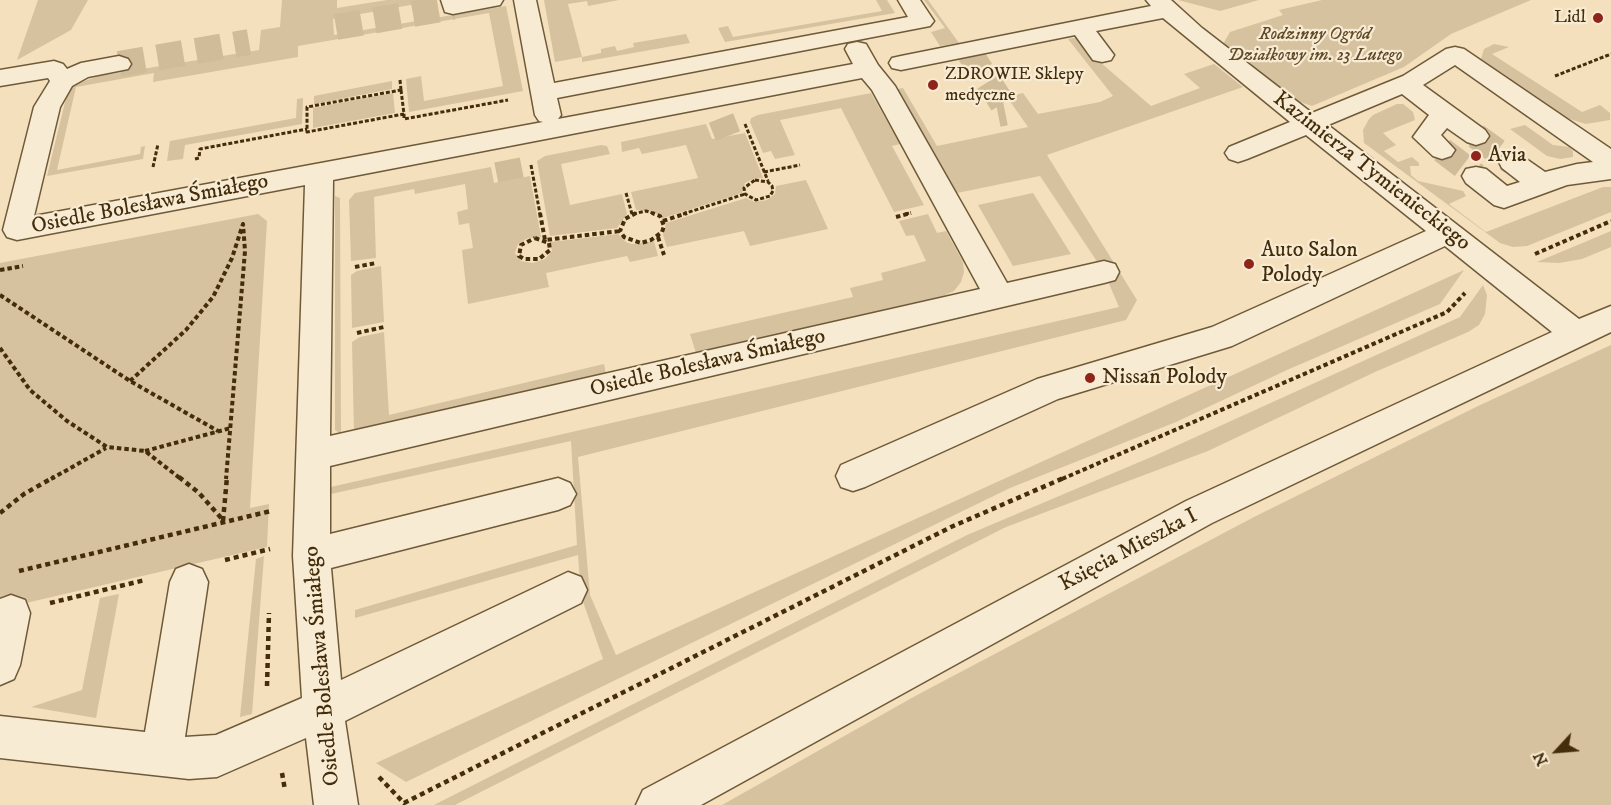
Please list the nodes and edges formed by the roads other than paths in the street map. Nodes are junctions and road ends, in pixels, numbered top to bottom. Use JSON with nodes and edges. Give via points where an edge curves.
{"nodes":[{"id":1,"x":452,"y":0,"type":"tunnel mouth"},
{"id":2,"x":492,"y":0,"type":"edge"},
{"id":3,"x":525,"y":0,"type":"edge"},
{"id":4,"x":909,"y":0,"type":"edge"},
{"id":5,"x":1162,"y":5,"type":"edge"},
{"id":6,"x":1070,"y":29,"type":"junction"},
{"id":7,"x":849,"y":36,"type":"junction"},
{"id":8,"x":1075,"y":54,"type":"dead end"},
{"id":9,"x":1102,"y":55,"type":"dead end"},
{"id":10,"x":901,"y":63,"type":"dead end"},
{"id":11,"x":119,"y":64,"type":"tunnel mouth"},
{"id":12,"x":867,"y":69,"type":"junction"},
{"id":13,"x":0,"y":78,"type":"edge"},
{"id":14,"x":63,"y":81,"type":"junction"},
{"id":15,"x":1405,"y":84,"type":"junction"},
{"id":16,"x":543,"y":93,"type":"junction"},
{"id":17,"x":1444,"y":113,"type":"junction"},
{"id":18,"x":1309,"y":124,"type":"junction"},
{"id":19,"x":551,"y":128,"type":"junction"},
{"id":20,"x":1476,"y":136,"type":"tunnel mouth"},
{"id":21,"x":1442,"y":150,"type":"tunnel mouth"},
{"id":22,"x":1239,"y":153,"type":"dead end"},
{"id":23,"x":1608,"y":159,"type":"edge"},
{"id":24,"x":1512,"y":162,"type":"tunnel mouth"},
{"id":25,"x":319,"y":173,"type":"junction"},
{"id":26,"x":1476,"y":176,"type":"tunnel mouth"},
{"id":27,"x":1542,"y":184,"type":"junction"},
{"id":28,"x":1448,"y":233,"type":"junction"},
{"id":29,"x":1104,"y":272,"type":"dead end"},
{"id":30,"x":1000,"y":297,"type":"junction"},
{"id":31,"x":1611,"y":318,"type":"edge"},
{"id":32,"x":1576,"y":334,"type":"junction"},
{"id":33,"x":312,"y":455,"type":"junction"},
{"id":34,"x":853,"y":476,"type":"dead end"},
{"id":35,"x":558,"y":494,"type":"dead end"},
{"id":36,"x":311,"y":556,"type":"junction"},
{"id":37,"x":189,"y":582,"type":"dead end"},
{"id":38,"x":568,"y":590,"type":"dead end"},
{"id":39,"x":11,"y":613,"type":"dead end"},
{"id":40,"x":0,"y":665,"type":"edge"},
{"id":41,"x":323,"y":710,"type":"junction"},
{"id":42,"x":0,"y":737,"type":"edge"},
{"id":43,"x":162,"y":754,"type":"junction"},
{"id":44,"x":336,"y":805,"type":"edge"},
{"id":45,"x":658,"y":805,"type":"edge"}],
"edges":[{"from":1,"to":2,"type":"street","via":[[453,7]]},
{"from":3,"to":16,"type":"street"},
{"from":4,"to":7,"type":"street","via":[[922,21]]},
{"from":5,"to":6,"type":"street","name":"Kazimierza Tymienieckiego"},
{"from":5,"to":18,"type":"street","name":"Kazimierza Tymienieckiego"},
{"from":6,"to":8,"type":"street"},
{"from":6,"to":9,"type":"street"},
{"from":6,"to":10,"type":"street","name":"Kazimierza Tymienieckiego"},
{"from":7,"to":12,"type":"street"},
{"from":7,"to":16,"type":"street"},
{"from":11,"to":14,"type":"street","via":[[81,71]]},
{"from":12,"to":19,"type":"street","name":"Osiedle Bolesława Śmiałego","via":[[717,108]]},
{"from":12,"to":30,"type":"street","via":[[883,86]]},
{"from":13,"to":14,"type":"street","via":[[54,69]]},
{"from":14,"to":25,"type":"street","name":"Osiedle Bolesława Śmiałego","via":[[47,107],[17,230]]},
{"from":15,"to":17,"type":"street"},
{"from":15,"to":18,"type":"street"},
{"from":15,"to":23,"type":"street","via":[[1455,54]]},
{"from":16,"to":19,"type":"street"},
{"from":17,"to":20,"type":"street"},
{"from":17,"to":21,"type":"street","via":[[1426,137]]},
{"from":18,"to":22,"type":"street"},
{"from":18,"to":28,"type":"street","name":"Kazimierza Tymienieckiego"},
{"from":19,"to":25,"type":"street","name":"Osiedle Bolesława Śmiałego","via":[[505,149]]},
{"from":23,"to":27,"type":"street"},
{"from":24,"to":27,"type":"street"},
{"from":25,"to":33,"type":"street","name":"Osiedle Bolesława Śmiałego"},
{"from":26,"to":27,"type":"street","via":[[1504,198]]},
{"from":28,"to":32,"type":"street","name":"Kazimierza Tymienieckiego"},
{"from":28,"to":34,"type":"street","via":[[1221,337],[1049,388]]},
{"from":29,"to":30,"type":"street","name":"Osiedle Bolesława Śmiałego"},
{"from":30,"to":33,"type":"street","name":"Osiedle Bolesława Śmiałego"},
{"from":31,"to":32,"type":"street","name":"Księcia Mieszka I"},
{"from":32,"to":45,"type":"street","name":"Księcia Mieszka I","via":[[1199,512]]},
{"from":33,"to":36,"type":"street","name":"Osiedle Bolesława Śmiałego"},
{"from":35,"to":36,"type":"street"},
{"from":36,"to":41,"type":"street","name":"Osiedle Bolesława Śmiałego"},
{"from":37,"to":43,"type":"street"},
{"from":38,"to":41,"type":"street"},
{"from":39,"to":40,"type":"street"},
{"from":41,"to":43,"type":"street","via":[[217,756],[189,758]]},
{"from":41,"to":44,"type":"street","name":"Osiedle Bolesława Śmiałego"},
{"from":42,"to":43,"type":"street"}]}
